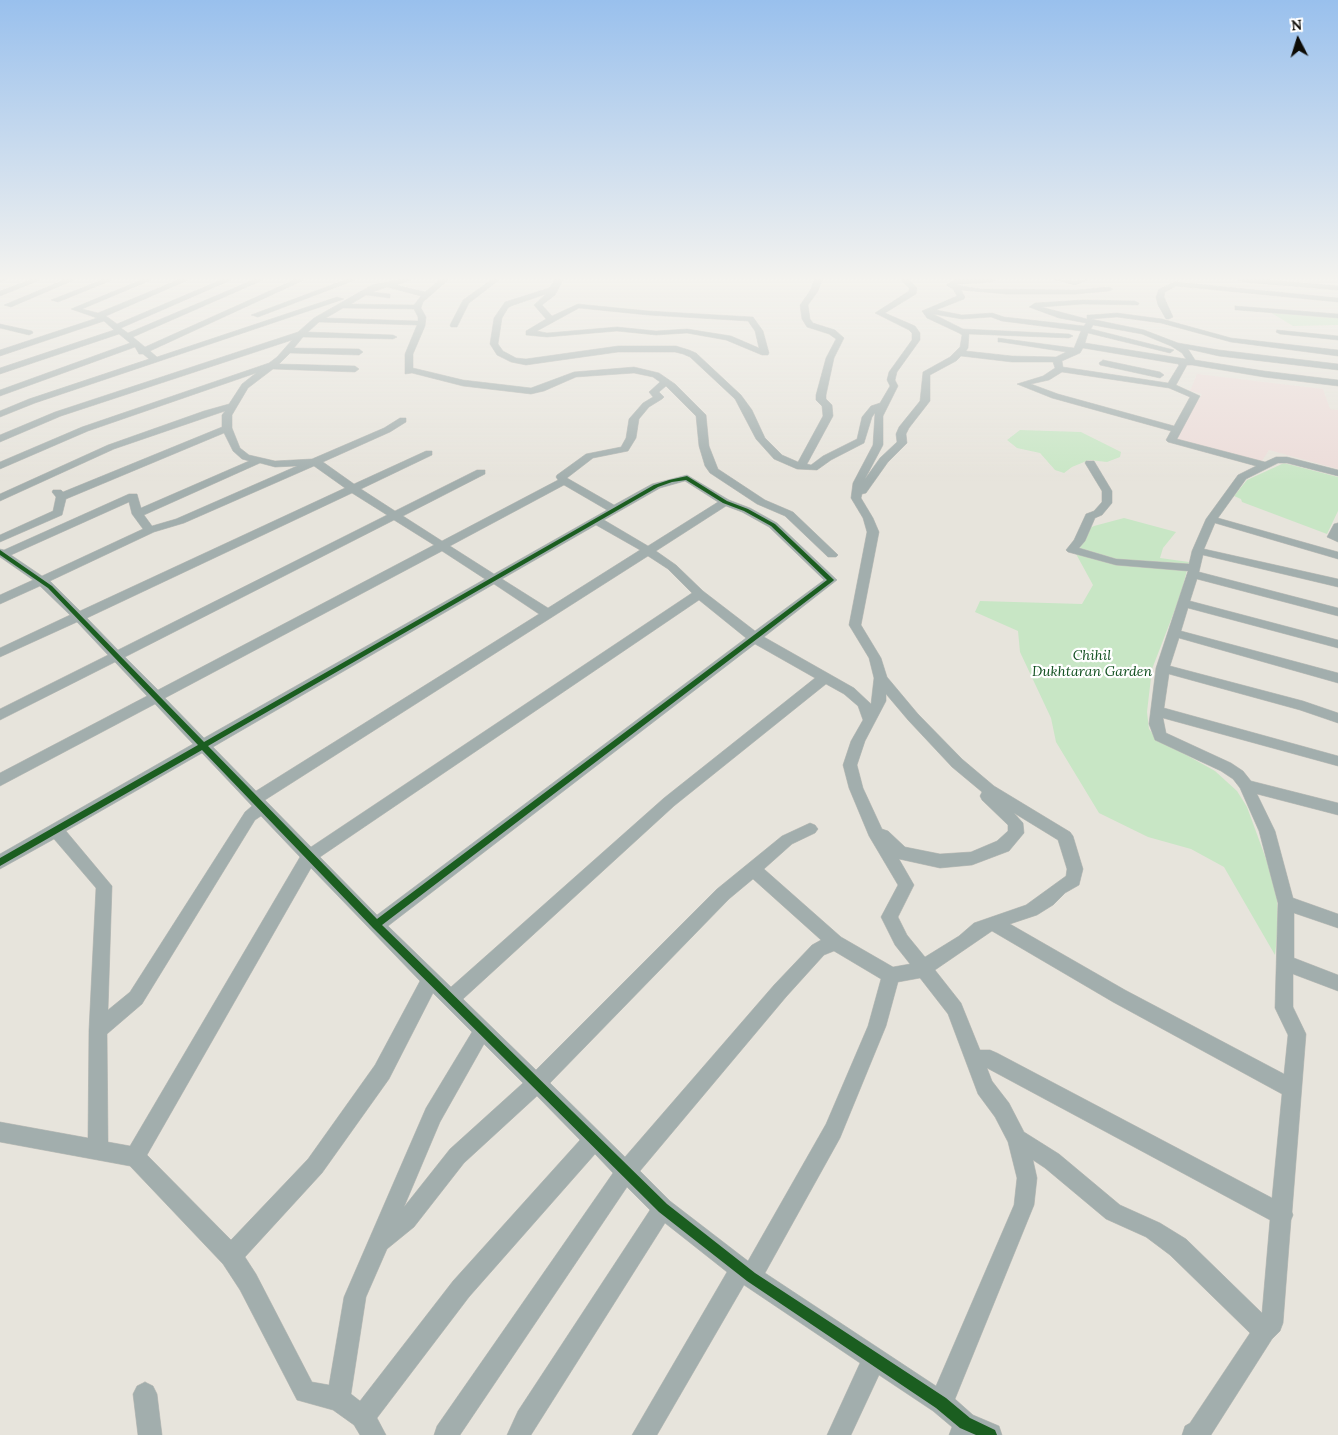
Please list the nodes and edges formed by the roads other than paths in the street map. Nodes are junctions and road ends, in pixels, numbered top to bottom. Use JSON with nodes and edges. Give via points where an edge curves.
{"nodes":[{"id":1,"x":17,"y":347,"type":"edge"},
{"id":2,"x":68,"y":347,"type":"edge"},
{"id":3,"x":128,"y":347,"type":"edge"},
{"id":4,"x":136,"y":347,"type":"edge"},
{"id":5,"x":153,"y":347,"type":"edge"},
{"id":6,"x":195,"y":347,"type":"edge"},
{"id":7,"x":262,"y":347,"type":"edge"},
{"id":8,"x":290,"y":347,"type":"edge"},
{"id":9,"x":412,"y":347,"type":"edge"},
{"id":10,"x":495,"y":347,"type":"edge"},
{"id":11,"x":752,"y":347,"type":"edge"},
{"id":12,"x":764,"y":347,"type":"edge"},
{"id":13,"x":836,"y":347,"type":"edge"},
{"id":14,"x":911,"y":347,"type":"edge"},
{"id":15,"x":964,"y":347,"type":"edge"},
{"id":16,"x":1074,"y":347,"type":"edge"},
{"id":17,"x":1131,"y":347,"type":"edge"},
{"id":18,"x":1131,"y":347,"type":"edge"},
{"id":19,"x":1176,"y":347,"type":"edge"},
{"id":20,"x":1189,"y":347,"type":"edge"},
{"id":21,"x":1293,"y":347,"type":"edge"},
{"id":22,"x":287,"y":350,"type":"junction"},
{"id":23,"x":142,"y":352,"type":"junction"},
{"id":24,"x":359,"y":352,"type":"dead end"},
{"id":25,"x":1338,"y":352,"type":"edge"},
{"id":26,"x":0,"y":353,"type":"edge"},
{"id":27,"x":960,"y":353,"type":"junction"},
{"id":28,"x":155,"y":360,"type":"junction"},
{"id":29,"x":1187,"y":360,"type":"junction"},
{"id":30,"x":1103,"y":363,"type":"dead end"},
{"id":31,"x":1059,"y":364,"type":"junction"},
{"id":32,"x":269,"y":366,"type":"junction"},
{"id":33,"x":1338,"y":367,"type":"edge"},
{"id":34,"x":354,"y":369,"type":"dead end"},
{"id":35,"x":0,"y":371,"type":"edge"},
{"id":36,"x":665,"y":382,"type":"junction"},
{"id":37,"x":1173,"y":382,"type":"junction"},
{"id":38,"x":1338,"y":383,"type":"edge"},
{"id":39,"x":0,"y":392,"type":"edge"},
{"id":40,"x":883,"y":405,"type":"junction"},
{"id":41,"x":233,"y":406,"type":"junction"},
{"id":42,"x":0,"y":414,"type":"edge"},
{"id":43,"x":402,"y":420,"type":"dead end"},
{"id":44,"x":227,"y":428,"type":"junction"},
{"id":45,"x":1178,"y":430,"type":"junction"},
{"id":46,"x":0,"y":439,"type":"edge"},
{"id":47,"x":429,"y":453,"type":"dead end"},
{"id":48,"x":259,"y":460,"type":"junction"},
{"id":49,"x":316,"y":462,"type":"junction"},
{"id":50,"x":1090,"y":463,"type":"dead end"},
{"id":51,"x":1265,"y":465,"type":"junction"},
{"id":52,"x":0,"y":466,"type":"edge"},
{"id":53,"x":801,"y":467,"type":"junction"},
{"id":54,"x":481,"y":472,"type":"dead end"},
{"id":55,"x":1338,"y":473,"type":"edge"},
{"id":56,"x":564,"y":481,"type":"junction"},
{"id":57,"x":352,"y":488,"type":"junction"},
{"id":58,"x":857,"y":493,"type":"junction"},
{"id":59,"x":59,"y":495,"type":"joint"},
{"id":60,"x":0,"y":498,"type":"edge"},
{"id":61,"x":726,"y":502,"type":"junction"},
{"id":62,"x":615,"y":510,"type":"junction"},
{"id":63,"x":137,"y":514,"type":"junction"},
{"id":64,"x":395,"y":515,"type":"junction"},
{"id":65,"x":1211,"y":519,"type":"junction"},
{"id":66,"x":596,"y":520,"type":"junction"},
{"id":67,"x":1338,"y":526,"type":"edge"},
{"id":68,"x":150,"y":530,"type":"junction"},
{"id":69,"x":0,"y":539,"type":"edge"},
{"id":70,"x":1338,"y":539,"type":"edge"},
{"id":71,"x":442,"y":546,"type":"junction"},
{"id":72,"x":649,"y":551,"type":"junction"},
{"id":73,"x":1198,"y":551,"type":"junction"},
{"id":74,"x":832,"y":555,"type":"dead end"},
{"id":75,"x":1338,"y":556,"type":"edge"},
{"id":76,"x":4,"y":558,"type":"edge"},
{"id":77,"x":1194,"y":571,"type":"junction"},
{"id":78,"x":494,"y":579,"type":"junction"},
{"id":79,"x":41,"y":581,"type":"junction"},
{"id":80,"x":1338,"y":583,"type":"edge"},
{"id":81,"x":699,"y":594,"type":"junction"},
{"id":82,"x":0,"y":600,"type":"edge"},
{"id":83,"x":1183,"y":603,"type":"junction"},
{"id":84,"x":1338,"y":612,"type":"edge"},
{"id":85,"x":548,"y":614,"type":"junction"},
{"id":86,"x":79,"y":617,"type":"junction"},
{"id":87,"x":1174,"y":633,"type":"junction"},
{"id":88,"x":755,"y":638,"type":"junction"},
{"id":89,"x":1338,"y":644,"type":"edge"},
{"id":90,"x":0,"y":653,"type":"edge"},
{"id":91,"x":117,"y":656,"type":"junction"},
{"id":92,"x":1164,"y":668,"type":"junction"},
{"id":93,"x":824,"y":678,"type":"junction"},
{"id":94,"x":881,"y":678,"type":"junction"},
{"id":95,"x":1338,"y":678,"type":"edge"},
{"id":96,"x":156,"y":697,"type":"junction"},
{"id":97,"x":1157,"y":711,"type":"junction"},
{"id":98,"x":0,"y":715,"type":"edge"},
{"id":99,"x":1338,"y":718,"type":"edge"},
{"id":100,"x":870,"y":720,"type":"junction"},
{"id":101,"x":204,"y":746,"type":"junction"},
{"id":102,"x":1338,"y":760,"type":"edge"},
{"id":103,"x":958,"y":763,"type":"junction"},
{"id":104,"x":0,"y":780,"type":"edge"},
{"id":105,"x":1246,"y":785,"type":"junction"},
{"id":106,"x":258,"y":803,"type":"junction"},
{"id":107,"x":1338,"y":809,"type":"edge"},
{"id":108,"x":810,"y":829,"type":"dead end"},
{"id":109,"x":56,"y":830,"type":"junction"},
{"id":110,"x":877,"y":836,"type":"junction"},
{"id":111,"x":309,"y":856,"type":"junction"},
{"id":112,"x":0,"y":862,"type":"edge"},
{"id":113,"x":754,"y":869,"type":"junction"},
{"id":114,"x":1286,"y":904,"type":"junction"},
{"id":115,"x":1338,"y":922,"type":"edge"},
{"id":116,"x":993,"y":923,"type":"junction"},
{"id":117,"x":376,"y":925,"type":"junction"},
{"id":118,"x":835,"y":942,"type":"junction"},
{"id":119,"x":1286,"y":963,"type":"junction"},
{"id":120,"x":923,"y":968,"type":"junction"},
{"id":121,"x":891,"y":975,"type":"junction"},
{"id":122,"x":430,"y":980,"type":"junction"},
{"id":123,"x":1338,"y":983,"type":"edge"},
{"id":124,"x":450,"y":1000,"type":"junction"},
{"id":125,"x":98,"y":1030,"type":"junction"},
{"id":126,"x":482,"y":1031,"type":"junction"},
{"id":127,"x":974,"y":1059,"type":"junction"},
{"id":128,"x":536,"y":1084,"type":"junction"},
{"id":129,"x":1292,"y":1089,"type":"junction"},
{"id":130,"x":0,"y":1132,"type":"edge"},
{"id":131,"x":1017,"y":1139,"type":"junction"},
{"id":132,"x":594,"y":1140,"type":"junction"},
{"id":133,"x":98,"y":1150,"type":"junction"},
{"id":134,"x":135,"y":1157,"type":"junction"},
{"id":135,"x":626,"y":1172,"type":"junction"},
{"id":136,"x":663,"y":1208,"type":"junction"},
{"id":137,"x":1282,"y":1215,"type":"junction"},
{"id":138,"x":379,"y":1241,"type":"junction"},
{"id":139,"x":231,"y":1256,"type":"junction"},
{"id":140,"x":746,"y":1273,"type":"junction"},
{"id":141,"x":1264,"y":1331,"type":"junction"},
{"id":142,"x":874,"y":1360,"type":"junction"},
{"id":143,"x":145,"y":1394,"type":"dead end"},
{"id":144,"x":338,"y":1398,"type":"junction"},
{"id":145,"x":941,"y":1403,"type":"junction"},
{"id":146,"x":368,"y":1426,"type":"edge"},
{"id":147,"x":963,"y":1429,"type":"edge"},
{"id":148,"x":150,"y":1435,"type":"edge"},
{"id":149,"x":446,"y":1435,"type":"edge"},
{"id":150,"x":519,"y":1435,"type":"edge"},
{"id":151,"x":644,"y":1435,"type":"edge"},
{"id":152,"x":839,"y":1435,"type":"edge"},
{"id":153,"x":990,"y":1435,"type":"edge"},
{"id":154,"x":1194,"y":1435,"type":"edge"}],
"edges":[{"from":1,"to":26,"type":"street"},
{"from":2,"to":35,"type":"street"},
{"from":3,"to":39,"type":"street"},
{"from":4,"to":23,"type":"street"},
{"from":5,"to":23,"type":"street"},
{"from":6,"to":28,"type":"street"},
{"from":7,"to":46,"type":"street","via":[[58,414]]},
{"from":8,"to":22,"type":"street"},
{"from":9,"to":36,"type":"street","via":[[408,371],[463,383],[531,391],[574,376],[634,370],[652,373]]},
{"from":10,"to":53,"type":"street","via":[[514,360],[526,362],[618,349],[676,349],[686,352],[738,397],[761,439],[778,457]]},
{"from":11,"to":12,"type":"street","via":[[765,352]]},
{"from":13,"to":53,"type":"street","via":[[820,395],[827,406],[828,416]]},
{"from":14,"to":40,"type":"street","via":[[893,372],[891,380],[894,386]]},
{"from":15,"to":27,"type":"street"},
{"from":16,"to":31,"type":"street"},
{"from":17,"to":29,"type":"street"},
{"from":18,"to":29,"type":"street"},
{"from":19,"to":29,"type":"street"},
{"from":20,"to":33,"type":"street"},
{"from":21,"to":25,"type":"street"},
{"from":22,"to":24,"type":"street"},
{"from":22,"to":32,"type":"street"},
{"from":23,"to":28,"type":"street"},
{"from":27,"to":31,"type":"street"},
{"from":27,"to":58,"type":"street","via":[[926,374],[925,401],[904,427],[902,443]]},
{"from":28,"to":42,"type":"street"},
{"from":29,"to":37,"type":"street"},
{"from":29,"to":38,"type":"street","via":[[1227,369]]},
{"from":30,"to":37,"type":"street"},
{"from":31,"to":37,"type":"street"},
{"from":31,"to":45,"type":"street","via":[[1046,378],[1021,384]]},
{"from":32,"to":34,"type":"street"},
{"from":32,"to":41,"type":"street","via":[[245,386]]},
{"from":32,"to":52,"type":"street","via":[[85,429]]},
{"from":36,"to":56,"type":"street","via":[[654,392],[659,397],[646,405],[634,419],[631,438],[625,449],[590,456],[561,476]]},
{"from":36,"to":74,"type":"street","via":[[701,415],[710,466],[761,502],[789,514]]},
{"from":37,"to":45,"type":"street","via":[[1195,396]]},
{"from":40,"to":53,"type":"street","via":[[874,408],[867,417],[861,440],[813,468]]},
{"from":40,"to":58,"type":"street","via":[[878,416],[878,445],[858,484]]},
{"from":41,"to":44,"type":"street","via":[[227,415]]},
{"from":41,"to":60,"type":"street","via":[[111,447]]},
{"from":43,"to":49,"type":"street"},
{"from":44,"to":48,"type":"street","via":[[236,449],[246,457]]},
{"from":44,"to":59,"type":"street"},
{"from":45,"to":51,"type":"street","via":[[1171,440]]},
{"from":47,"to":57,"type":"street"},
{"from":48,"to":49,"type":"street","via":[[275,464]]},
{"from":48,"to":63,"type":"street"},
{"from":49,"to":57,"type":"street"},
{"from":49,"to":68,"type":"street","via":[[180,521]]},
{"from":50,"to":77,"type":"street","via":[[1108,491],[1107,503],[1090,516],[1072,550],[1116,562],[1164,564]]},
{"from":51,"to":55,"type":"street","via":[[1276,460],[1288,460]]},
{"from":51,"to":65,"type":"street","via":[[1242,476]]},
{"from":54,"to":64,"type":"street"},
{"from":56,"to":62,"type":"street"},
{"from":56,"to":71,"type":"street"},
{"from":57,"to":64,"type":"street"},
{"from":57,"to":86,"type":"street"},
{"from":58,"to":94,"type":"street","via":[[856,498],[873,532],[855,625],[875,658]]},
{"from":59,"to":69,"type":"street","via":[[58,513]]},
{"from":61,"to":62,"type":"street","via":[[687,478],[656,486]]},
{"from":61,"to":72,"type":"street"},
{"from":61,"to":88,"type":"street","via":[[773,525],[831,580]]},
{"from":62,"to":66,"type":"street"},
{"from":63,"to":68,"type":"street"},
{"from":63,"to":76,"type":"street","via":[[133,496]]},
{"from":64,"to":71,"type":"street"},
{"from":64,"to":91,"type":"street"},
{"from":65,"to":73,"type":"street"},
{"from":65,"to":75,"type":"street"},
{"from":66,"to":72,"type":"street"},
{"from":66,"to":78,"type":"street"},
{"from":67,"to":70,"type":"street","via":[[1333,536]]},
{"from":68,"to":79,"type":"street"},
{"from":71,"to":78,"type":"street"},
{"from":71,"to":96,"type":"street"},
{"from":72,"to":81,"type":"street"},
{"from":72,"to":85,"type":"street"},
{"from":73,"to":77,"type":"street"},
{"from":73,"to":80,"type":"street"},
{"from":76,"to":79,"type":"street"},
{"from":77,"to":83,"type":"street"},
{"from":77,"to":84,"type":"street"},
{"from":78,"to":85,"type":"street"},
{"from":78,"to":101,"type":"street"},
{"from":79,"to":82,"type":"street"},
{"from":79,"to":86,"type":"street"},
{"from":81,"to":88,"type":"street"},
{"from":81,"to":111,"type":"street"},
{"from":83,"to":87,"type":"street"},
{"from":83,"to":89,"type":"street"},
{"from":85,"to":106,"type":"street"},
{"from":86,"to":90,"type":"street"},
{"from":86,"to":91,"type":"street"},
{"from":87,"to":92,"type":"street"},
{"from":87,"to":95,"type":"street"},
{"from":88,"to":93,"type":"street"},
{"from":88,"to":117,"type":"street"},
{"from":91,"to":96,"type":"street"},
{"from":91,"to":98,"type":"street"},
{"from":92,"to":97,"type":"street"},
{"from":92,"to":99,"type":"street"},
{"from":93,"to":100,"type":"street","via":[[849,691],[864,704]]},
{"from":93,"to":124,"type":"street","via":[[669,802]]},
{"from":94,"to":100,"type":"street","via":[[879,701]]},
{"from":94,"to":103,"type":"street","via":[[912,717]]},
{"from":96,"to":101,"type":"street"},
{"from":96,"to":104,"type":"street"},
{"from":97,"to":102,"type":"street"},
{"from":97,"to":105,"type":"street","via":[[1156,724],[1160,736],[1226,766]]},
{"from":100,"to":110,"type":"street","via":[[850,765],[856,788]]},
{"from":101,"to":106,"type":"street"},
{"from":101,"to":109,"type":"street"},
{"from":103,"to":110,"type":"street","via":[[1014,823],[1016,833],[1003,846],[972,858],[940,862],[900,853],[884,835]]},
{"from":103,"to":116,"type":"street","via":[[989,790],[1065,836],[1076,869],[1073,880],[1047,900],[1023,913]]},
{"from":105,"to":107,"type":"street"},
{"from":105,"to":114,"type":"street","via":[[1267,831]]},
{"from":106,"to":111,"type":"street"},
{"from":106,"to":125,"type":"street","via":[[136,998]]},
{"from":108,"to":113,"type":"street","via":[[787,840]]},
{"from":109,"to":112,"type":"street"},
{"from":109,"to":125,"type":"street","via":[[104,886]]},
{"from":110,"to":120,"type":"street","via":[[906,885],[889,917],[901,940]]},
{"from":111,"to":117,"type":"street"},
{"from":111,"to":134,"type":"street"},
{"from":113,"to":118,"type":"street"},
{"from":113,"to":128,"type":"street","via":[[723,894]]},
{"from":114,"to":115,"type":"street"},
{"from":114,"to":119,"type":"street"},
{"from":116,"to":120,"type":"street","via":[[980,928]]},
{"from":116,"to":129,"type":"street"},
{"from":117,"to":122,"type":"street"},
{"from":118,"to":121,"type":"street"},
{"from":118,"to":135,"type":"street","via":[[818,950],[780,991]]},
{"from":119,"to":123,"type":"street"},
{"from":119,"to":129,"type":"street","via":[[1284,1008],[1297,1034]]},
{"from":120,"to":121,"type":"street"},
{"from":120,"to":127,"type":"street","via":[[955,1009]]},
{"from":121,"to":140,"type":"street","via":[[877,1026],[833,1131]]},
{"from":122,"to":124,"type":"street"},
{"from":122,"to":139,"type":"street","via":[[382,1072],[315,1166]]},
{"from":124,"to":126,"type":"street"},
{"from":125,"to":133,"type":"street"},
{"from":126,"to":128,"type":"street"},
{"from":126,"to":138,"type":"street","via":[[432,1115]]},
{"from":127,"to":131,"type":"street","via":[[984,1087],[1002,1110]]},
{"from":127,"to":137,"type":"street","via":[[990,1059]]},
{"from":128,"to":132,"type":"street"},
{"from":128,"to":138,"type":"street","via":[[457,1156],[407,1220]]},
{"from":129,"to":137,"type":"street"},
{"from":130,"to":133,"type":"street"},
{"from":131,"to":141,"type":"street","via":[[1052,1162],[1113,1212],[1153,1230],[1178,1247]]},
{"from":131,"to":145,"type":"street","via":[[1027,1178],[1024,1205]]},
{"from":132,"to":135,"type":"street"},
{"from":132,"to":146,"type":"street","via":[[462,1289]]},
{"from":133,"to":134,"type":"street"},
{"from":134,"to":139,"type":"street"},
{"from":135,"to":136,"type":"street"},
{"from":135,"to":149,"type":"street"},
{"from":136,"to":140,"type":"street"},
{"from":136,"to":150,"type":"street","via":[[526,1418]]},
{"from":137,"to":141,"type":"street","via":[[1272,1323]]},
{"from":138,"to":144,"type":"street","via":[[355,1297]]},
{"from":139,"to":144,"type":"street","via":[[248,1282],[305,1392]]},
{"from":140,"to":142,"type":"street"},
{"from":140,"to":151,"type":"street"},
{"from":141,"to":154,"type":"street"},
{"from":142,"to":145,"type":"street"},
{"from":142,"to":152,"type":"street"},
{"from":143,"to":148,"type":"street"},
{"from":144,"to":146,"type":"street"},
{"from":145,"to":147,"type":"street"},
{"from":147,"to":153,"type":"street"}]}
